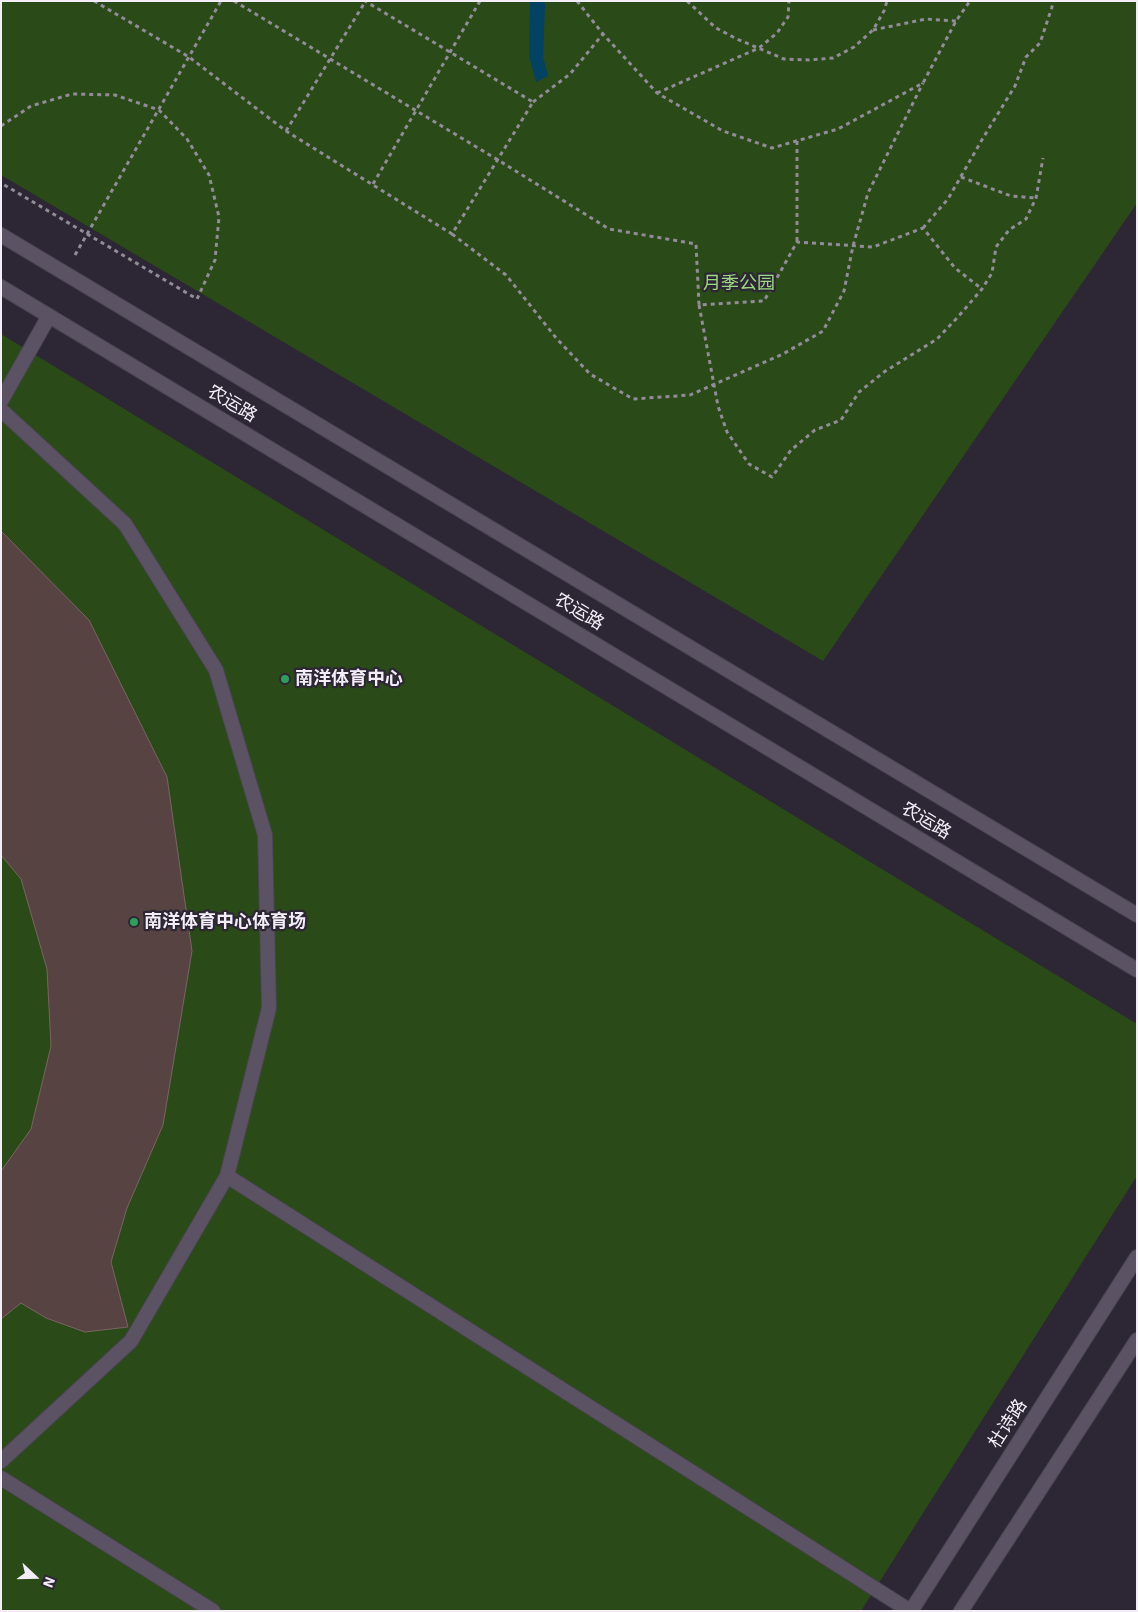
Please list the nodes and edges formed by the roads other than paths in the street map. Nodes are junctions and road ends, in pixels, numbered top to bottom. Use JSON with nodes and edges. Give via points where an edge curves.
{"nodes":[{"id":1,"x":1,"y":235,"type":"edge"},
{"id":2,"x":1,"y":287,"type":"edge"},
{"id":3,"x":49,"y":316,"type":"junction"},
{"id":4,"x":1,"y":402,"type":"edge"},
{"id":5,"x":1,"y":410,"type":"edge"},
{"id":6,"x":1137,"y":915,"type":"edge"},
{"id":7,"x":1137,"y":970,"type":"edge"},
{"id":8,"x":227,"y":1176,"type":"junction"},
{"id":9,"x":1137,"y":1257,"type":"edge"},
{"id":10,"x":1137,"y":1340,"type":"edge"},
{"id":11,"x":1,"y":1461,"type":"edge"},
{"id":12,"x":1,"y":1478,"type":"edge"},
{"id":13,"x":213,"y":1611,"type":"edge"},
{"id":14,"x":911,"y":1611,"type":"edge"},
{"id":15,"x":961,"y":1611,"type":"edge"}],
"edges":[{"from":1,"to":6,"type":"main road","name":"农运路"},
{"from":2,"to":3,"type":"main road","name":"农运路"},
{"from":3,"to":4,"type":"main road"},
{"from":3,"to":7,"type":"main road","name":"农运路"},
{"from":5,"to":8,"type":"main road","via":[[125,524],[216,670],[265,835],[269,1008]]},
{"from":8,"to":11,"type":"main road","via":[[131,1341]]},
{"from":8,"to":14,"type":"main road"},
{"from":9,"to":14,"type":"main road","name":"杜诗路"},
{"from":10,"to":15,"type":"main road"},
{"from":12,"to":13,"type":"main road"}]}
